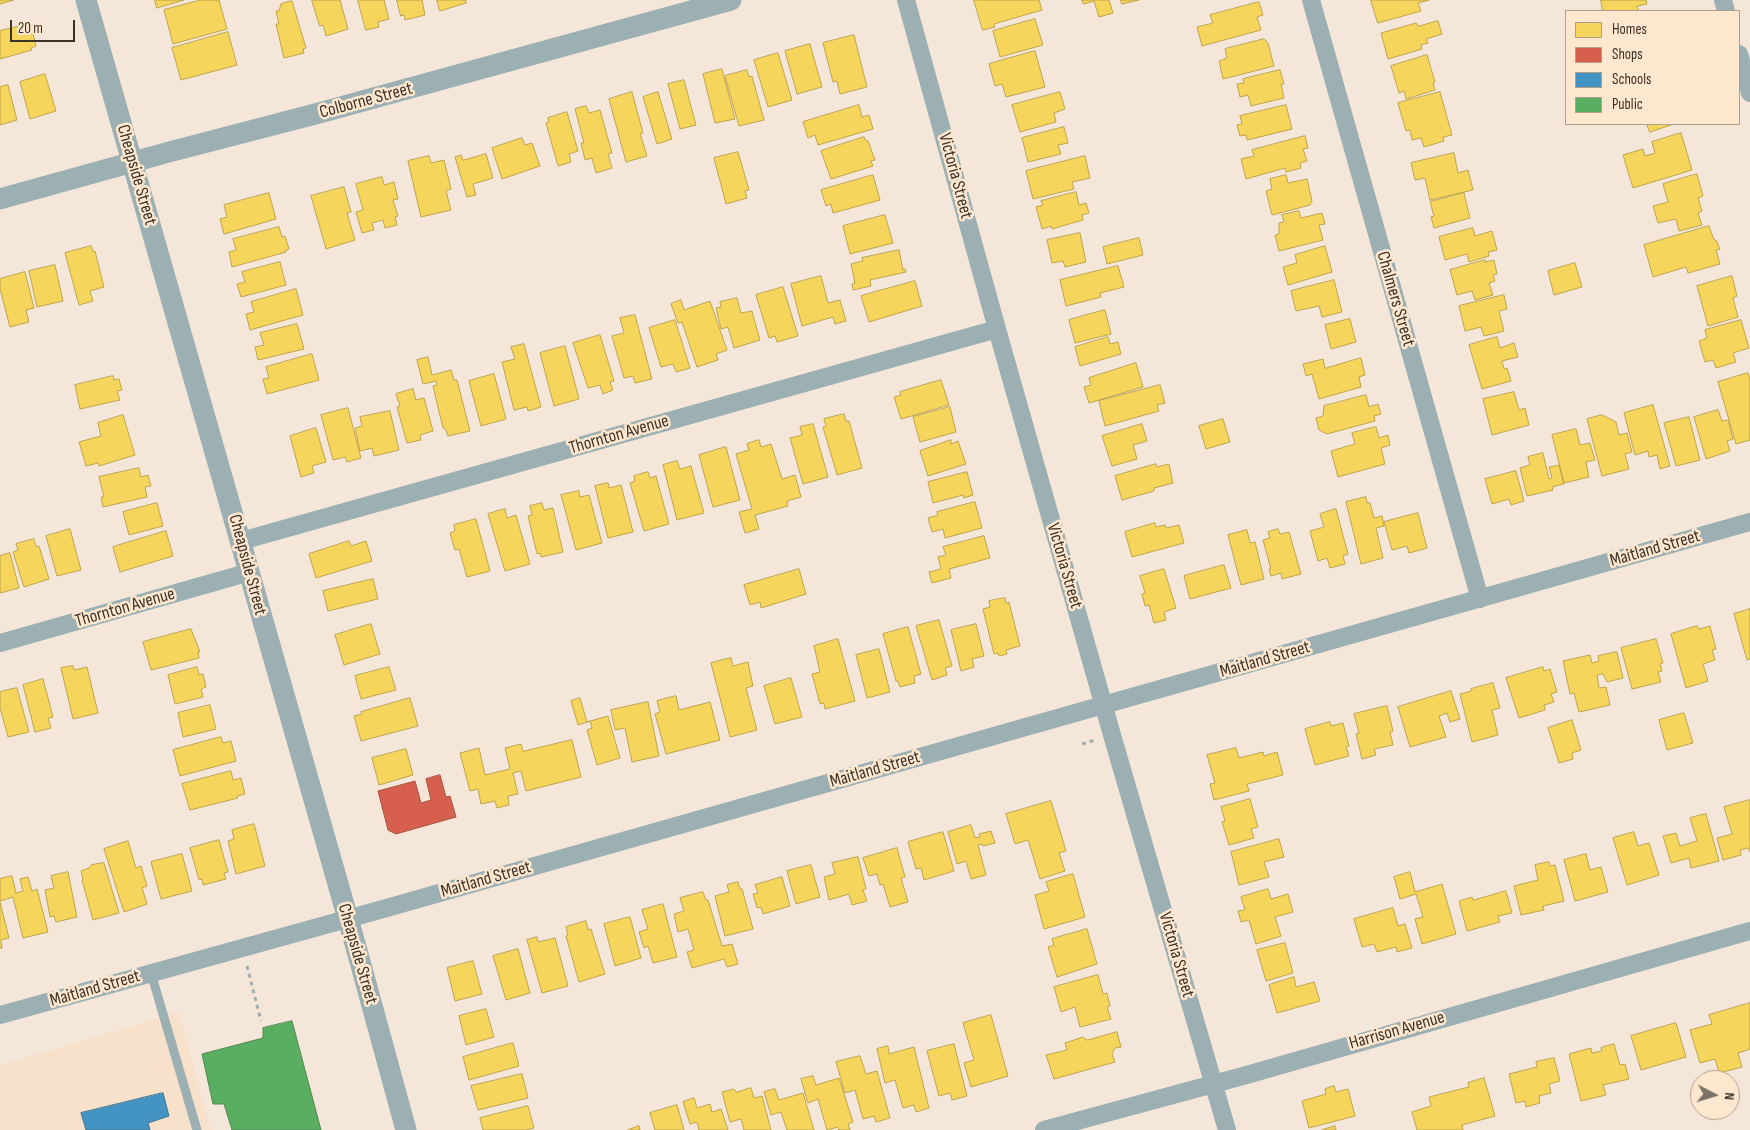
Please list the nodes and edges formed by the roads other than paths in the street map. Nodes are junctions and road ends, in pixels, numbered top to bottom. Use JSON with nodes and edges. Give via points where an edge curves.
{"nodes":[{"id":1,"x":86,"y":0,"type":"edge"},
{"id":2,"x":731,"y":0,"type":"edge"},
{"id":3,"x":906,"y":0,"type":"edge"},
{"id":4,"x":1311,"y":0,"type":"edge"},
{"id":5,"x":1740,"y":57,"type":"edge"},
{"id":6,"x":1750,"y":92,"type":"edge"},
{"id":7,"x":132,"y":162,"type":"junction"},
{"id":8,"x":0,"y":199,"type":"edge"},
{"id":9,"x":997,"y":330,"type":"junction"},
{"id":10,"x":1750,"y":522,"type":"edge"},
{"id":11,"x":241,"y":541,"type":"junction"},
{"id":12,"x":250,"y":572,"type":"junction"},
{"id":13,"x":1480,"y":599,"type":"junction"},
{"id":14,"x":0,"y":643,"type":"edge"},
{"id":15,"x":1104,"y":705,"type":"junction"},
{"id":16,"x":347,"y":918,"type":"junction"},
{"id":17,"x":1750,"y":931,"type":"edge"},
{"id":18,"x":151,"y":973,"type":"junction"},
{"id":19,"x":0,"y":1016,"type":"edge"},
{"id":20,"x":1213,"y":1083,"type":"junction"},
{"id":21,"x":197,"y":1130,"type":"edge"},
{"id":22,"x":406,"y":1130,"type":"edge"},
{"id":23,"x":1044,"y":1130,"type":"edge"},
{"id":24,"x":1227,"y":1130,"type":"edge"}],
"edges":[{"from":1,"to":7,"type":"street","name":"Cheapside Street"},
{"from":2,"to":7,"type":"street","name":"Colborne Street"},
{"from":3,"to":9,"type":"street","name":"Victoria Street"},
{"from":4,"to":13,"type":"street","name":"Chalmers Street"},
{"from":5,"to":6,"type":"street"},
{"from":7,"to":8,"type":"street","name":"Colborne Street"},
{"from":7,"to":11,"type":"street","name":"Cheapside Street"},
{"from":9,"to":11,"type":"street","name":"Thornton Avenue"},
{"from":9,"to":15,"type":"street","name":"Victoria Street"},
{"from":10,"to":13,"type":"street","name":"Maitland Street"},
{"from":11,"to":12,"type":"street","name":"Cheapside Street"},
{"from":12,"to":14,"type":"street","name":"Thornton Avenue"},
{"from":12,"to":16,"type":"street","name":"Cheapside Street"},
{"from":13,"to":15,"type":"street","name":"Maitland Street"},
{"from":15,"to":16,"type":"street","name":"Maitland Street"},
{"from":15,"to":20,"type":"street","name":"Victoria Street"},
{"from":16,"to":18,"type":"street","name":"Maitland Street"},
{"from":16,"to":22,"type":"street","name":"Cheapside Street"},
{"from":17,"to":20,"type":"street","name":"Harrison Avenue"},
{"from":18,"to":19,"type":"street","name":"Maitland Street"},
{"from":18,"to":21,"type":"lane"},
{"from":20,"to":23,"type":"street","name":"Harrison Avenue"},
{"from":20,"to":24,"type":"street","name":"Victoria Street"}]}
